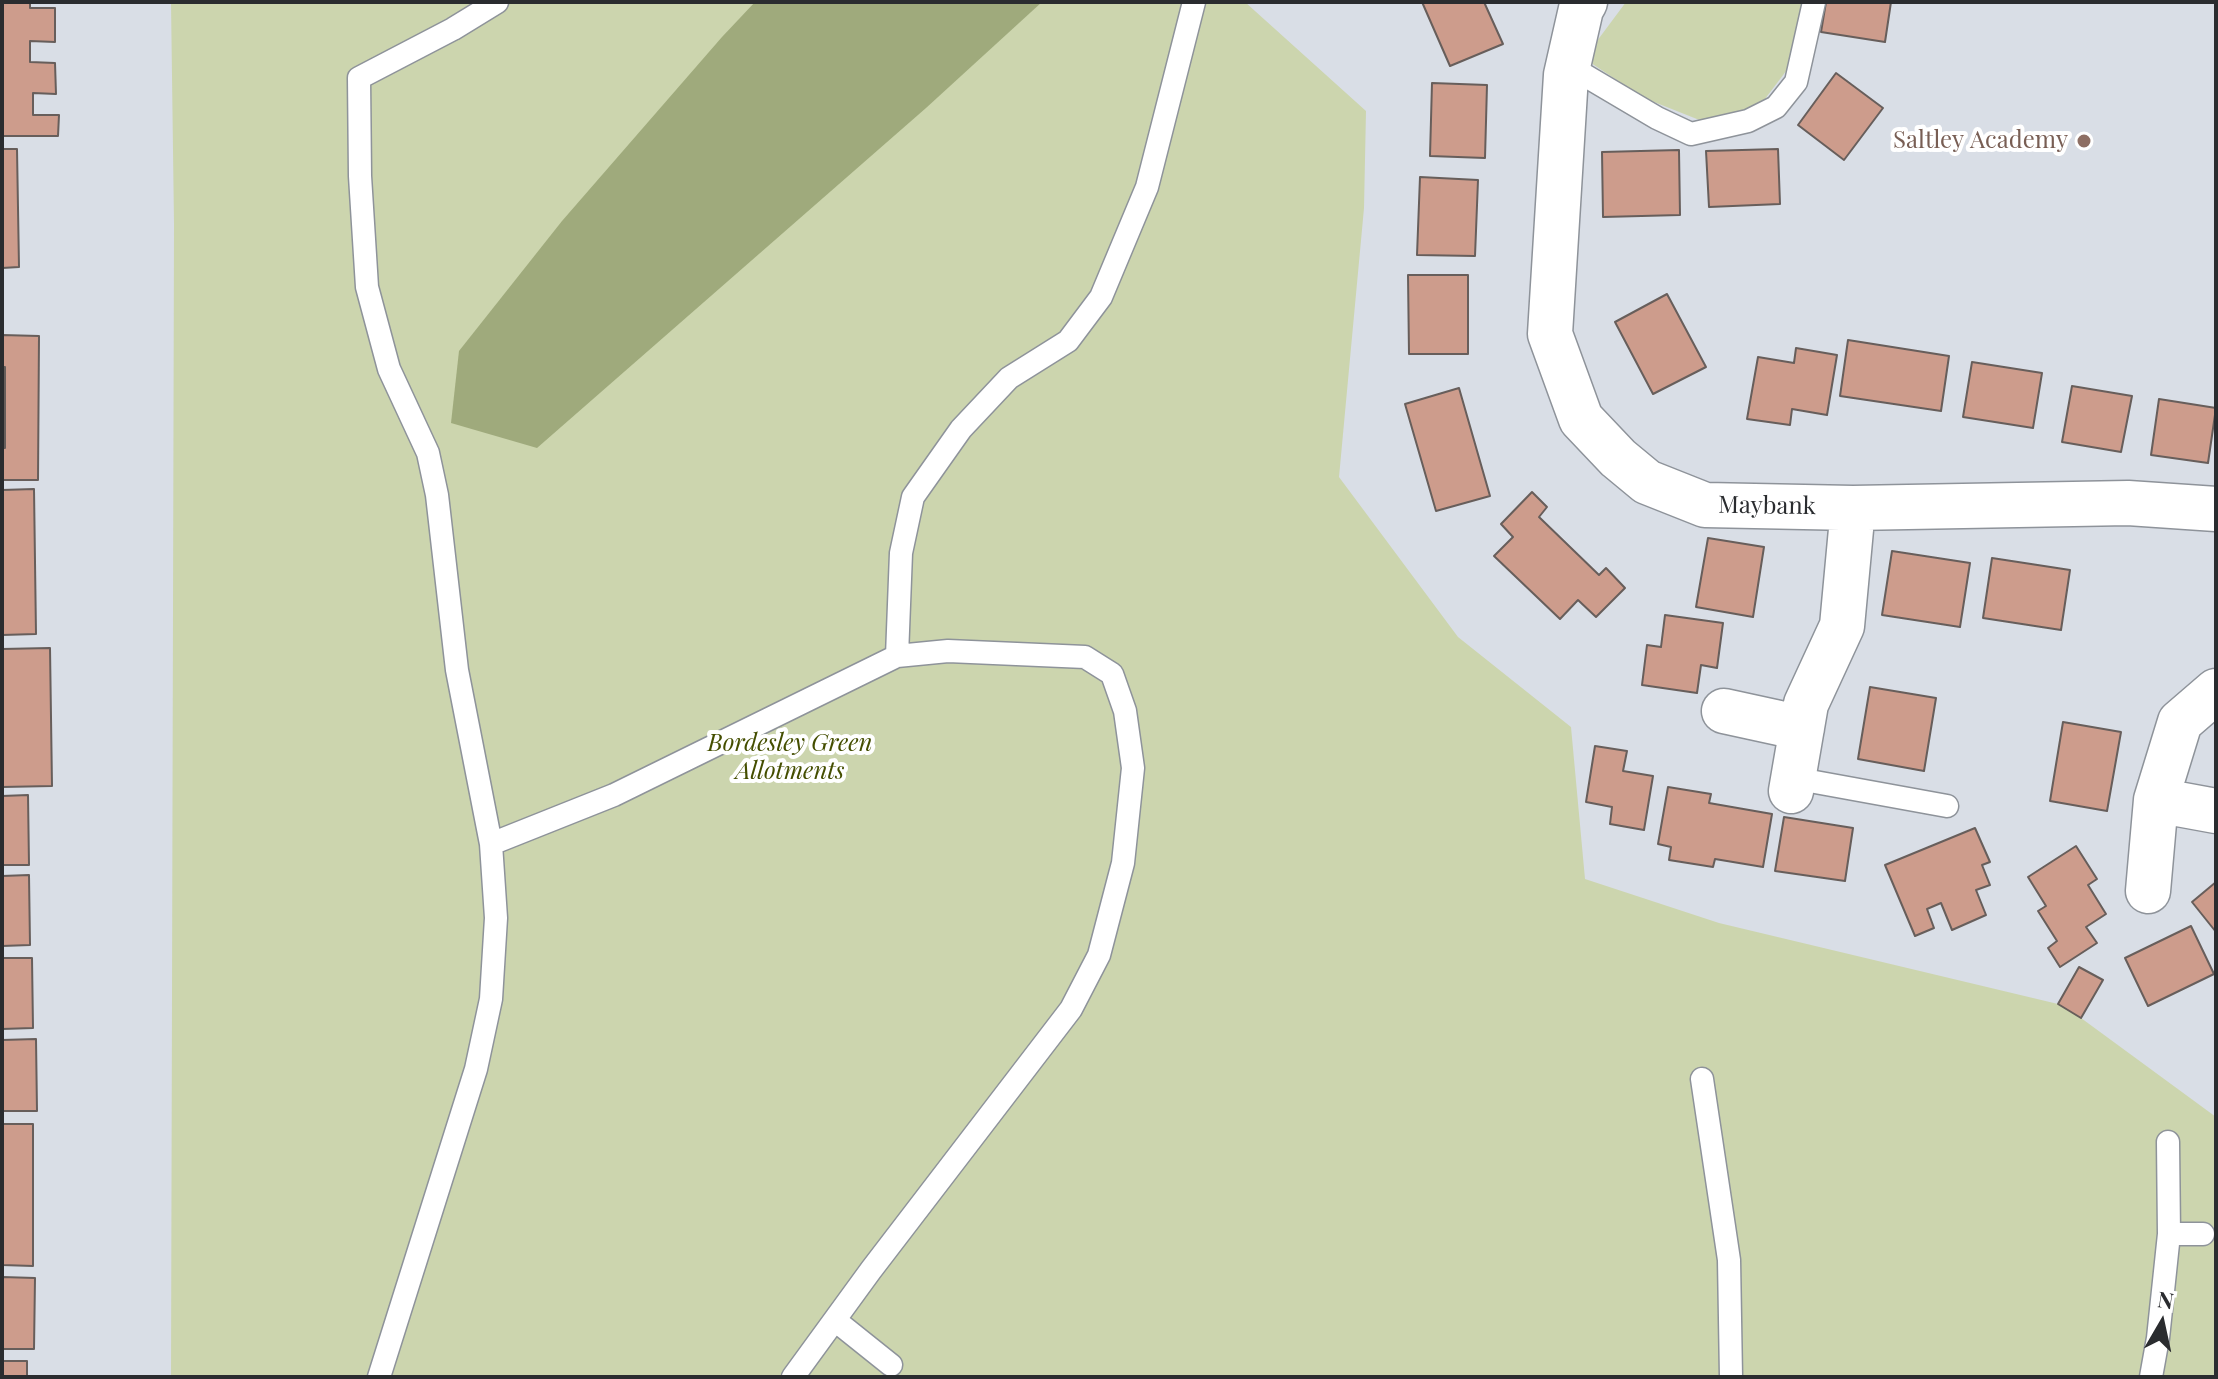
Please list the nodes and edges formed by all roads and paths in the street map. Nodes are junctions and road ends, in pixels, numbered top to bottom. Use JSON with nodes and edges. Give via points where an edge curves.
{"nodes":[{"id":1,"x":497,"y":2,"type":"edge"},
{"id":2,"x":1194,"y":2,"type":"edge"},
{"id":3,"x":1585,"y":2,"type":"edge"},
{"id":4,"x":1814,"y":2,"type":"edge"},
{"id":5,"x":1569,"y":66,"type":"junction"},
{"id":6,"x":1853,"y":508,"type":"junction"},
{"id":7,"x":2216,"y":509,"type":"edge"},
{"id":8,"x":897,"y":656,"type":"junction"},
{"id":9,"x":2216,"y":691,"type":"edge"},
{"id":10,"x":1724,"y":711,"type":"dead end"},
{"id":11,"x":1802,"y":728,"type":"junction"},
{"id":12,"x":1792,"y":784,"type":"joint"},
{"id":13,"x":2156,"y":800,"type":"junction"},
{"id":14,"x":1947,"y":806,"type":"dead end"},
{"id":15,"x":2216,"y":811,"type":"edge"},
{"id":16,"x":491,"y":844,"type":"junction"},
{"id":17,"x":2148,"y":891,"type":"dead end"},
{"id":18,"x":1702,"y":1079,"type":"dead end"},
{"id":19,"x":2168,"y":1142,"type":"dead end"},
{"id":20,"x":2169,"y":1234,"type":"junction"},
{"id":21,"x":2203,"y":1234,"type":"dead end"},
{"id":22,"x":836,"y":1321,"type":"junction"},
{"id":23,"x":891,"y":1365,"type":"dead end"},
{"id":24,"x":379,"y":1377,"type":"edge"},
{"id":25,"x":793,"y":1377,"type":"edge"},
{"id":26,"x":1731,"y":1377,"type":"edge"},
{"id":27,"x":2151,"y":1377,"type":"edge"}],
"edges":[{"from":1,"to":16,"type":"lane","via":[[359,78],[367,287],[389,369],[428,453],[457,670]]},
{"from":2,"to":8,"type":"lane","via":[[1147,187],[1101,297],[1068,341],[1009,378],[961,429],[913,497],[901,553]]},
{"from":3,"to":5,"type":"street","name":"Maybank"},
{"from":4,"to":5,"type":"lane","via":[[1796,82],[1776,107],[1748,121],[1691,134]]},
{"from":5,"to":6,"type":"street","name":"Maybank","via":[[1550,334],[1581,419],[1647,482],[1705,505]]},
{"from":6,"to":7,"type":"street","name":"Maybank","via":[[2128,503]]},
{"from":6,"to":11,"type":"street","via":[[1842,626],[1806,704]]},
{"from":8,"to":16,"type":"lane","via":[[614,795]]},
{"from":8,"to":22,"type":"lane","via":[[948,651],[1085,657],[1112,674],[1125,711],[1133,768],[1123,863],[1099,955],[1071,1009]]},
{"from":9,"to":13,"type":"street","via":[[2180,722]]},
{"from":10,"to":11,"type":"street"},
{"from":11,"to":12,"type":"street"},
{"from":12,"to":14,"type":"lane"},
{"from":13,"to":15,"type":"street"},
{"from":13,"to":17,"type":"street"},
{"from":16,"to":24,"type":"lane","via":[[496,918],[491,999],[476,1069]]},
{"from":18,"to":26,"type":"lane","via":[[1729,1260]]},
{"from":19,"to":20,"type":"lane"},
{"from":20,"to":21,"type":"lane"},
{"from":20,"to":27,"type":"lane"},
{"from":22,"to":23,"type":"lane"},
{"from":22,"to":25,"type":"lane"}]}
